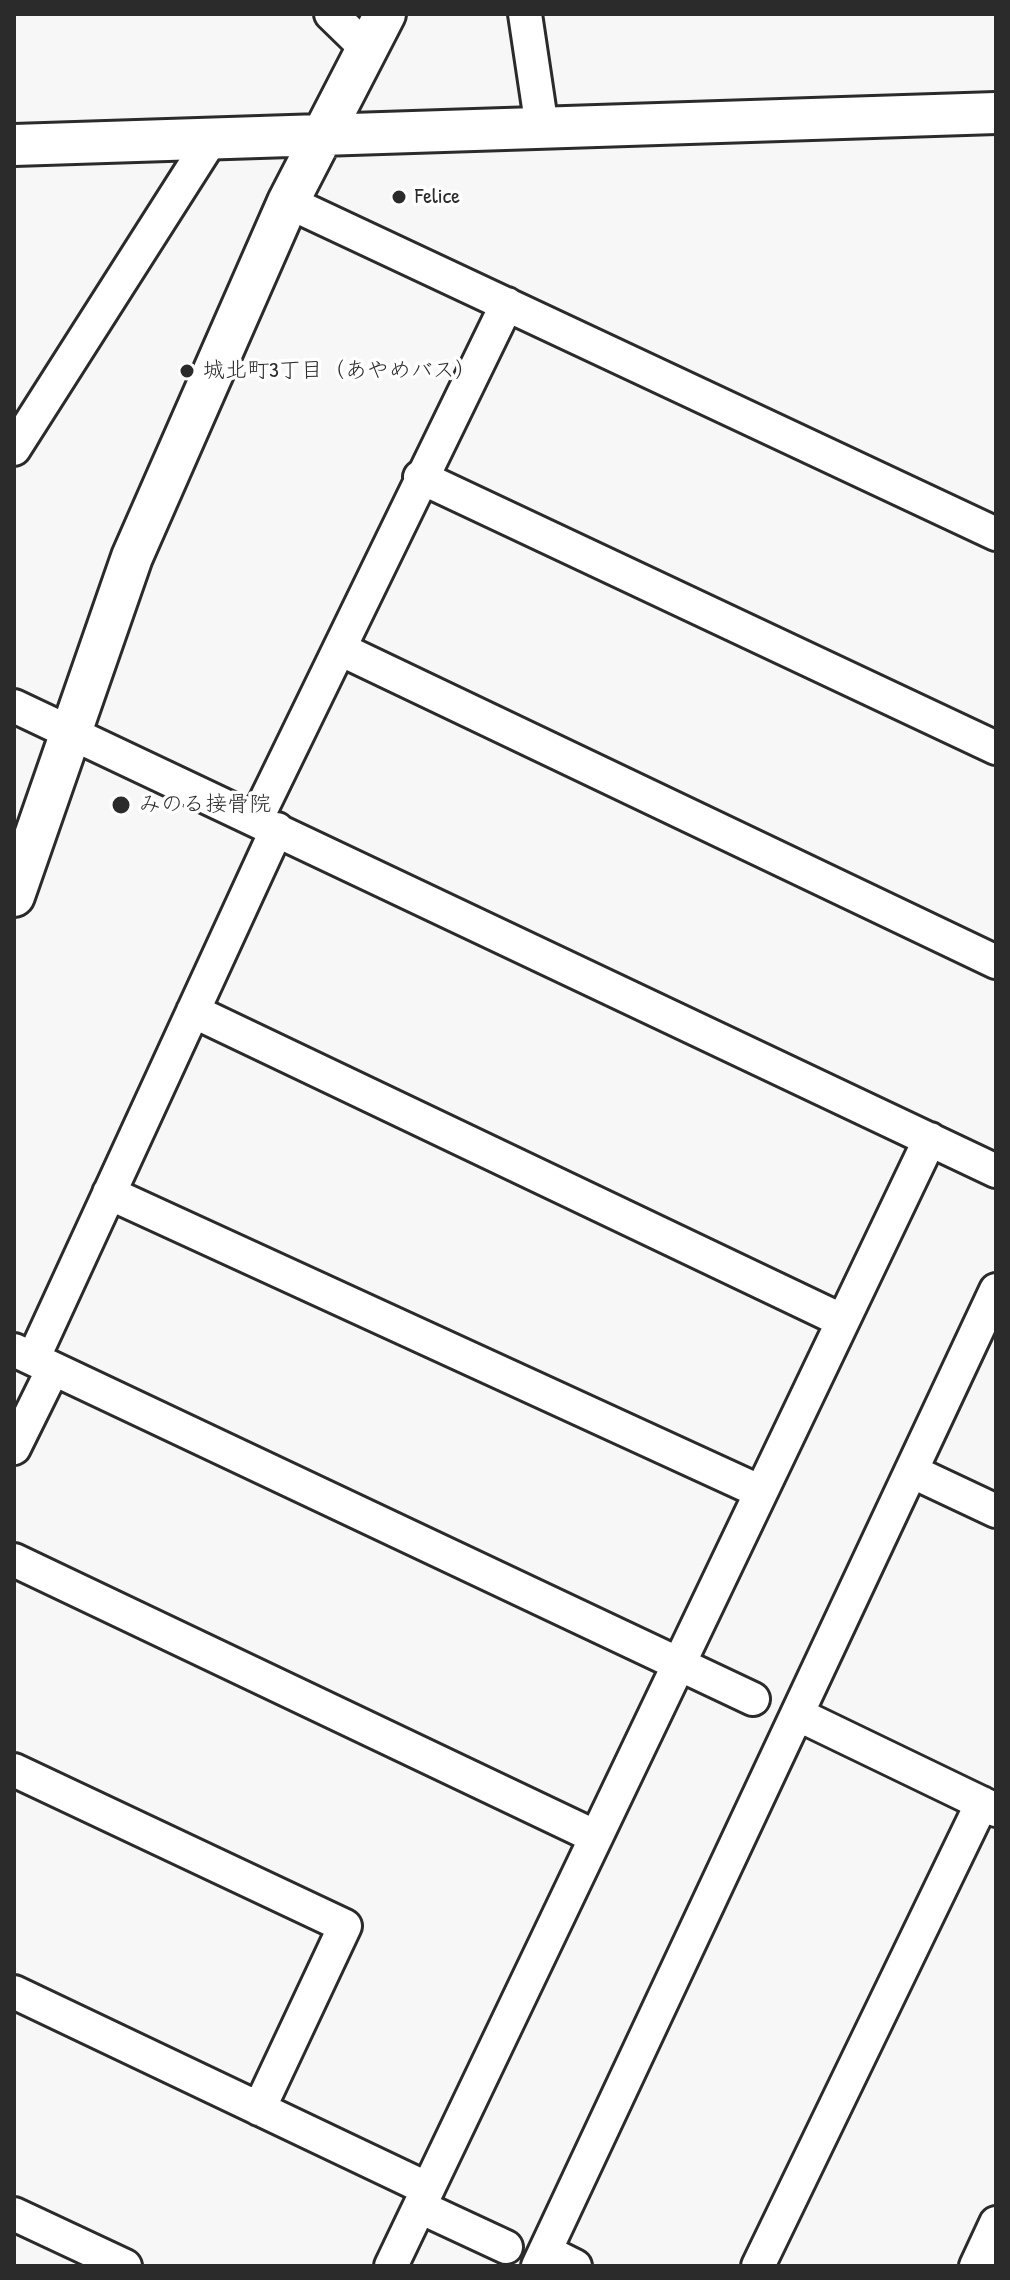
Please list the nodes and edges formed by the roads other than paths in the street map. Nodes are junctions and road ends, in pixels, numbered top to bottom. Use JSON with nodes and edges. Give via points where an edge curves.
{"nodes":[{"id":1,"x":331,"y":14,"type":"edge"},
{"id":2,"x":385,"y":14,"type":"edge"},
{"id":3,"x":525,"y":14,"type":"edge"},
{"id":4,"x":368,"y":50,"type":"junction"},
{"id":5,"x":996,"y":113,"type":"edge"},
{"id":6,"x":542,"y":128,"type":"junction"},
{"id":7,"x":319,"y":137,"type":"junction"},
{"id":8,"x":212,"y":138,"type":"junction"},
{"id":9,"x":14,"y":145,"type":"edge"},
{"id":10,"x":288,"y":202,"type":"junction"},
{"id":11,"x":507,"y":304,"type":"junction"},
{"id":12,"x":14,"y":449,"type":"edge"},
{"id":13,"x":420,"y":477,"type":"junction"},
{"id":14,"x":996,"y":534,"type":"edge"},
{"id":15,"x":340,"y":649,"type":"junction"},
{"id":16,"x":14,"y":706,"type":"edge"},
{"id":17,"x":70,"y":731,"type":"junction"},
{"id":18,"x":996,"y":748,"type":"edge"},
{"id":19,"x":267,"y":825,"type":"junction"},
{"id":20,"x":14,"y":896,"type":"edge"},
{"id":21,"x":996,"y":962,"type":"edge"},
{"id":22,"x":193,"y":1011,"type":"junction"},
{"id":23,"x":930,"y":1139,"type":"junction"},
{"id":24,"x":996,"y":1171,"type":"edge"},
{"id":25,"x":109,"y":1193,"type":"junction"},
{"id":26,"x":996,"y":1290,"type":"edge"},
{"id":27,"x":843,"y":1321,"type":"junction"},
{"id":28,"x":33,"y":1359,"type":"edge"},
{"id":29,"x":14,"y":1448,"type":"edge"},
{"id":30,"x":911,"y":1471,"type":"junction"},
{"id":31,"x":761,"y":1492,"type":"junction"},
{"id":32,"x":996,"y":1511,"type":"edge"},
{"id":33,"x":14,"y":1560,"type":"edge"},
{"id":34,"x":680,"y":1666,"type":"junction"},
{"id":35,"x":753,"y":1699,"type":"dead end"},
{"id":36,"x":797,"y":1714,"type":"junction"},
{"id":37,"x":14,"y":1770,"type":"edge"},
{"id":38,"x":989,"y":1806,"type":"edge"},
{"id":39,"x":596,"y":1837,"type":"junction"},
{"id":40,"x":14,"y":1992,"type":"edge"},
{"id":41,"x":259,"y":2109,"type":"junction"},
{"id":42,"x":424,"y":2198,"type":"junction"},
{"id":43,"x":14,"y":2214,"type":"edge"},
{"id":44,"x":996,"y":2223,"type":"edge"},
{"id":45,"x":506,"y":2247,"type":"dead end"},
{"id":46,"x":541,"y":2258,"type":"edge"},
{"id":47,"x":125,"y":2266,"type":"edge"},
{"id":48,"x":391,"y":2266,"type":"edge"},
{"id":49,"x":575,"y":2266,"type":"edge"},
{"id":50,"x":758,"y":2266,"type":"edge"},
{"id":51,"x":976,"y":2266,"type":"edge"}],
"edges":[{"from":1,"to":4,"type":"street"},
{"from":2,"to":4,"type":"street"},
{"from":3,"to":6,"type":"street"},
{"from":4,"to":7,"type":"street"},
{"from":5,"to":6,"type":"street"},
{"from":6,"to":7,"type":"street"},
{"from":7,"to":8,"type":"street"},
{"from":7,"to":10,"type":"street"},
{"from":8,"to":9,"type":"street"},
{"from":8,"to":12,"type":"street"},
{"from":10,"to":11,"type":"street"},
{"from":10,"to":17,"type":"street","via":[[132,557]]},
{"from":11,"to":13,"type":"street"},
{"from":11,"to":14,"type":"street"},
{"from":13,"to":15,"type":"street"},
{"from":13,"to":18,"type":"street"},
{"from":15,"to":19,"type":"street"},
{"from":15,"to":21,"type":"street"},
{"from":16,"to":17,"type":"street"},
{"from":17,"to":19,"type":"street"},
{"from":17,"to":20,"type":"street"},
{"from":19,"to":22,"type":"street"},
{"from":19,"to":23,"type":"street"},
{"from":22,"to":25,"type":"street"},
{"from":22,"to":27,"type":"street"},
{"from":23,"to":24,"type":"street"},
{"from":23,"to":27,"type":"street"},
{"from":25,"to":28,"type":"street"},
{"from":25,"to":31,"type":"street"},
{"from":26,"to":30,"type":"street"},
{"from":27,"to":31,"type":"street"},
{"from":28,"to":29,"type":"street"},
{"from":28,"to":34,"type":"street"},
{"from":30,"to":32,"type":"street"},
{"from":30,"to":36,"type":"street"},
{"from":31,"to":34,"type":"street"},
{"from":33,"to":39,"type":"street"},
{"from":34,"to":35,"type":"street"},
{"from":34,"to":39,"type":"street"},
{"from":36,"to":38,"type":"street"},
{"from":36,"to":46,"type":"street"},
{"from":37,"to":41,"type":"street","via":[[345,1926]]},
{"from":38,"to":50,"type":"street"},
{"from":39,"to":42,"type":"street"},
{"from":40,"to":41,"type":"street"},
{"from":41,"to":42,"type":"street"},
{"from":42,"to":45,"type":"street"},
{"from":42,"to":48,"type":"street"},
{"from":43,"to":47,"type":"street"},
{"from":44,"to":51,"type":"street"},
{"from":46,"to":49,"type":"street"}]}
